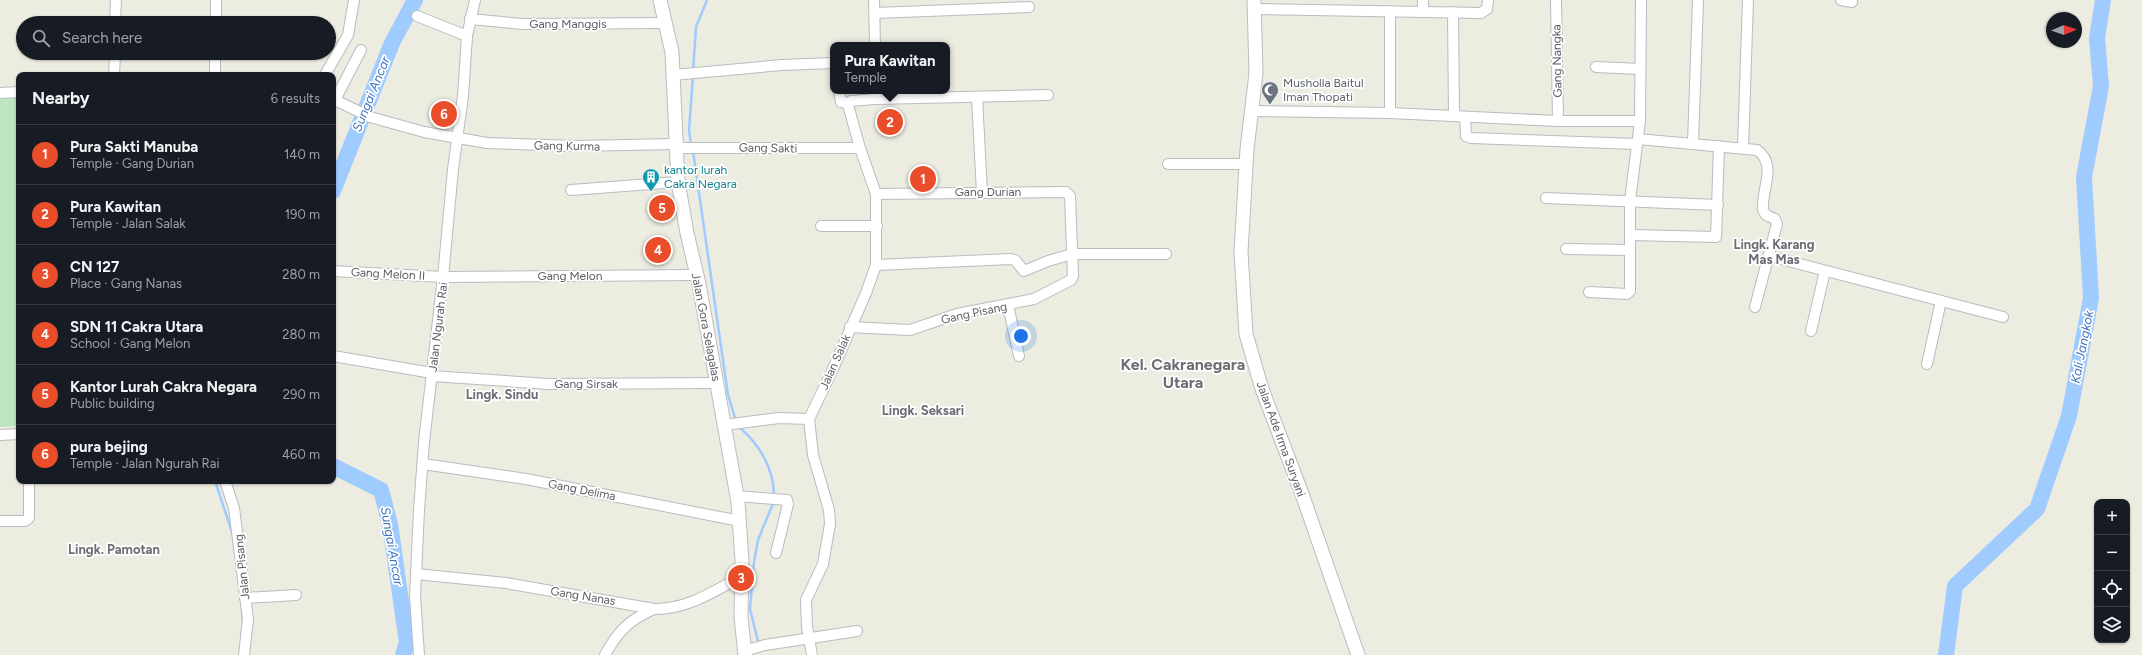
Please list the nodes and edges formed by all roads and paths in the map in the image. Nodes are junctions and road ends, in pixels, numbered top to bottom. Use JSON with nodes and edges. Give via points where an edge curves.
{"nodes":[{"id":1,"x":116,"y":0,"type":"edge"},
{"id":2,"x":216,"y":0,"type":"edge"},
{"id":3,"x":354,"y":0,"type":"edge"},
{"id":4,"x":475,"y":0,"type":"edge"},
{"id":5,"x":660,"y":0,"type":"edge"},
{"id":6,"x":874,"y":0,"type":"edge"},
{"id":7,"x":1423,"y":0,"type":"edge"},
{"id":8,"x":1488,"y":0,"type":"edge"},
{"id":9,"x":1556,"y":0,"type":"edge"},
{"id":10,"x":1641,"y":0,"type":"edge"},
{"id":11,"x":1698,"y":0,"type":"edge"},
{"id":12,"x":1748,"y":0,"type":"edge"},
{"id":13,"x":1841,"y":0,"type":"edge"},
{"id":14,"x":1852,"y":2,"type":"dead end"},
{"id":15,"x":1254,"y":5,"type":"edge"},
{"id":16,"x":1029,"y":7,"type":"dead end"},
{"id":17,"x":1390,"y":11,"type":"junction"},
{"id":18,"x":1423,"y":11,"type":"junction"},
{"id":19,"x":1453,"y":12,"type":"junction"},
{"id":20,"x":875,"y":13,"type":"junction"},
{"id":21,"x":116,"y":16,"type":"edge"},
{"id":22,"x":216,"y":16,"type":"edge"},
{"id":23,"x":417,"y":16,"type":"dead end"},
{"id":24,"x":470,"y":19,"type":"junction"},
{"id":25,"x":666,"y":23,"type":"junction"},
{"id":26,"x":467,"y":36,"type":"junction"},
{"id":27,"x":875,"y":42,"type":"edge"},
{"id":28,"x":361,"y":50,"type":"dead end"},
{"id":29,"x":336,"y":56,"type":"edge"},
{"id":30,"x":115,"y":60,"type":"edge"},
{"id":31,"x":215,"y":60,"type":"edge"},
{"id":32,"x":334,"y":60,"type":"edge"},
{"id":33,"x":830,"y":63,"type":"edge"},
{"id":34,"x":1596,"y":67,"type":"dead end"},
{"id":35,"x":1640,"y":69,"type":"junction"},
{"id":36,"x":114,"y":72,"type":"edge"},
{"id":37,"x":215,"y":72,"type":"edge"},
{"id":38,"x":327,"y":72,"type":"edge"},
{"id":39,"x":679,"y":75,"type":"junction"},
{"id":40,"x":0,"y":92,"type":"edge"},
{"id":41,"x":16,"y":92,"type":"edge"},
{"id":42,"x":840,"y":94,"type":"edge"},
{"id":43,"x":875,"y":95,"type":"edge"},
{"id":44,"x":1048,"y":95,"type":"dead end"},
{"id":45,"x":336,"y":96,"type":"edge"},
{"id":46,"x":977,"y":97,"type":"junction"},
{"id":47,"x":336,"y":101,"type":"edge"},
{"id":48,"x":849,"y":103,"type":"junction"},
{"id":49,"x":1252,"y":111,"type":"junction"},
{"id":50,"x":1390,"y":113,"type":"junction"},
{"id":51,"x":1460,"y":117,"type":"junction"},
{"id":52,"x":1558,"y":121,"type":"junction"},
{"id":53,"x":1640,"y":121,"type":"junction"},
{"id":54,"x":458,"y":138,"type":"junction"},
{"id":55,"x":1637,"y":142,"type":"junction"},
{"id":56,"x":1693,"y":143,"type":"junction"},
{"id":57,"x":1719,"y":146,"type":"junction"},
{"id":58,"x":679,"y":147,"type":"junction"},
{"id":59,"x":860,"y":148,"type":"junction"},
{"id":60,"x":1743,"y":148,"type":"junction"},
{"id":61,"x":1168,"y":164,"type":"dead end"},
{"id":62,"x":1246,"y":164,"type":"junction"},
{"id":63,"x":678,"y":182,"type":"junction"},
{"id":64,"x":571,"y":190,"type":"dead end"},
{"id":65,"x":982,"y":193,"type":"junction"},
{"id":66,"x":876,"y":194,"type":"junction"},
{"id":67,"x":1546,"y":198,"type":"dead end"},
{"id":68,"x":1630,"y":201,"type":"junction"},
{"id":69,"x":1718,"y":205,"type":"junction"},
{"id":70,"x":821,"y":226,"type":"dead end"},
{"id":71,"x":877,"y":226,"type":"junction"},
{"id":72,"x":1630,"y":235,"type":"junction"},
{"id":73,"x":1566,"y":249,"type":"dead end"},
{"id":74,"x":1630,"y":250,"type":"junction"},
{"id":75,"x":1072,"y":254,"type":"junction"},
{"id":76,"x":1166,"y":254,"type":"dead end"},
{"id":77,"x":1769,"y":256,"type":"junction"},
{"id":78,"x":876,"y":265,"type":"junction"},
{"id":79,"x":336,"y":271,"type":"edge"},
{"id":80,"x":1825,"y":271,"type":"junction"},
{"id":81,"x":697,"y":275,"type":"junction"},
{"id":82,"x":443,"y":277,"type":"junction"},
{"id":83,"x":1589,"y":292,"type":"dead end"},
{"id":84,"x":1941,"y":301,"type":"junction"},
{"id":85,"x":1008,"y":305,"type":"junction"},
{"id":86,"x":1754,"y":307,"type":"dead end"},
{"id":87,"x":2003,"y":317,"type":"dead end"},
{"id":88,"x":850,"y":327,"type":"junction"},
{"id":89,"x":1811,"y":331,"type":"dead end"},
{"id":90,"x":1019,"y":356,"type":"dead end"},
{"id":91,"x":336,"y":357,"type":"edge"},
{"id":92,"x":1927,"y":364,"type":"dead end"},
{"id":93,"x":432,"y":375,"type":"junction"},
{"id":94,"x":716,"y":383,"type":"junction"},
{"id":95,"x":808,"y":419,"type":"junction"},
{"id":96,"x":728,"y":424,"type":"junction"},
{"id":97,"x":16,"y":434,"type":"edge"},
{"id":98,"x":0,"y":435,"type":"edge"},
{"id":99,"x":423,"y":464,"type":"junction"},
{"id":100,"x":29,"y":484,"type":"edge"},
{"id":101,"x":226,"y":484,"type":"edge"},
{"id":102,"x":737,"y":496,"type":"junction"},
{"id":103,"x":740,"y":521,"type":"junction"},
{"id":104,"x":0,"y":522,"type":"edge"},
{"id":105,"x":776,"y":553,"type":"dead end"},
{"id":106,"x":416,"y":574,"type":"junction"},
{"id":107,"x":742,"y":576,"type":"junction"},
{"id":108,"x":296,"y":595,"type":"dead end"},
{"id":109,"x":245,"y":598,"type":"junction"},
{"id":110,"x":654,"y":609,"type":"junction"},
{"id":111,"x":857,"y":631,"type":"dead end"},
{"id":112,"x":808,"y":639,"type":"junction"},
{"id":113,"x":748,"y":651,"type":"edge"},
{"id":114,"x":244,"y":655,"type":"edge"},
{"id":115,"x":419,"y":655,"type":"edge"},
{"id":116,"x":605,"y":655,"type":"edge"},
{"id":117,"x":812,"y":655,"type":"edge"},
{"id":118,"x":1358,"y":655,"type":"edge"}],
"edges":[{"from":1,"to":21,"type":"street"},
{"from":2,"to":22,"type":"street"},
{"from":3,"to":29,"type":"street","via":[[348,35]]},
{"from":4,"to":24,"type":"street","name":"Jalan Ngurah Rai"},
{"from":5,"to":25,"type":"street","name":"Jalan Gora Selagalas"},
{"from":6,"to":20,"type":"street"},
{"from":7,"to":18,"type":"street"},
{"from":8,"to":19,"type":"street","via":[[1487,9],[1483,12]]},
{"from":9,"to":52,"type":"street","name":"Gang Nangka"},
{"from":10,"to":35,"type":"street"},
{"from":11,"to":56,"type":"street"},
{"from":12,"to":60,"type":"street"},
{"from":13,"to":14,"type":"street"},
{"from":15,"to":17,"type":"street"},
{"from":15,"to":49,"type":"street","name":"Jalan Ade Irma Suryani","via":[[1256,73]]},
{"from":16,"to":20,"type":"street"},
{"from":17,"to":18,"type":"street"},
{"from":17,"to":50,"type":"street"},
{"from":18,"to":19,"type":"street"},
{"from":19,"to":51,"type":"street"},
{"from":20,"to":27,"type":"street"},
{"from":23,"to":26,"type":"street"},
{"from":24,"to":25,"type":"street","name":"Gang Manggis","via":[[522,24]]},
{"from":24,"to":26,"type":"street","name":"Jalan Ngurah Rai"},
{"from":25,"to":39,"type":"street","name":"Jalan Gora Selagalas"},
{"from":26,"to":54,"type":"street","name":"Jalan Ngurah Rai","via":[[466,74]]},
{"from":28,"to":45,"type":"street","name":"Gang Kurma"},
{"from":30,"to":36,"type":"street"},
{"from":31,"to":37,"type":"street"},
{"from":32,"to":38,"type":"street"},
{"from":33,"to":39,"type":"street"},
{"from":34,"to":35,"type":"street"},
{"from":35,"to":53,"type":"street"},
{"from":39,"to":58,"type":"street","name":"Jalan Gora Selagalas"},
{"from":40,"to":41,"type":"street"},
{"from":42,"to":48,"type":"street","via":[[841,102]]},
{"from":43,"to":46,"type":"street"},
{"from":43,"to":48,"type":"street"},
{"from":44,"to":46,"type":"street"},
{"from":46,"to":65,"type":"street"},
{"from":47,"to":54,"type":"street","name":"Gang Kurma","via":[[368,117]]},
{"from":48,"to":59,"type":"street","name":"Jalan Salak"},
{"from":49,"to":50,"type":"street"},
{"from":49,"to":62,"type":"street","name":"Jalan Ade Irma Suryani"},
{"from":50,"to":51,"type":"street"},
{"from":51,"to":52,"type":"street"},
{"from":51,"to":55,"type":"street","via":[[1466,136],[1471,138]]},
{"from":52,"to":53,"type":"street"},
{"from":53,"to":55,"type":"street"},
{"from":54,"to":58,"type":"street","name":"Gang Kurma","via":[[532,146]]},
{"from":54,"to":82,"type":"street","name":"Jalan Ngurah Rai"},
{"from":55,"to":56,"type":"street"},
{"from":55,"to":68,"type":"street"},
{"from":56,"to":57,"type":"street"},
{"from":57,"to":60,"type":"street"},
{"from":57,"to":69,"type":"street"},
{"from":58,"to":59,"type":"street","name":"Gang Sakti"},
{"from":58,"to":63,"type":"street","name":"Jalan Gora Selagalas"},
{"from":59,"to":66,"type":"street","name":"Jalan Salak"},
{"from":60,"to":77,"type":"street","via":[[1757,150],[1767,164],[1763,210],[1777,223]]},
{"from":61,"to":62,"type":"street"},
{"from":62,"to":118,"type":"street","name":"Jalan Ade Irma Suryani","via":[[1241,252],[1246,334],[1262,389],[1301,491]]},
{"from":63,"to":64,"type":"street"},
{"from":63,"to":81,"type":"street","name":"Jalan Gora Selagalas"},
{"from":65,"to":66,"type":"street","name":"Gang Durian"},
{"from":65,"to":75,"type":"street","name":"Gang Durian","via":[[1068,193]]},
{"from":66,"to":71,"type":"street","name":"Jalan Salak"},
{"from":67,"to":68,"type":"street"},
{"from":68,"to":69,"type":"street"},
{"from":68,"to":72,"type":"street"},
{"from":69,"to":72,"type":"street","via":[[1715,238]]},
{"from":70,"to":71,"type":"street"},
{"from":71,"to":78,"type":"street","name":"Jalan Salak"},
{"from":72,"to":74,"type":"street"},
{"from":73,"to":74,"type":"street"},
{"from":74,"to":83,"type":"street","via":[[1629,293]]},
{"from":75,"to":76,"type":"street"},
{"from":75,"to":78,"type":"street","via":[[1024,271],[1011,259]]},
{"from":75,"to":85,"type":"street","name":"Gang Pisang","via":[[1073,276],[1069,281],[1034,299]]},
{"from":77,"to":80,"type":"street"},
{"from":77,"to":86,"type":"street"},
{"from":78,"to":88,"type":"street","name":"Jalan Salak"},
{"from":79,"to":82,"type":"street","name":"Gang Melon II"},
{"from":80,"to":84,"type":"street"},
{"from":80,"to":89,"type":"street"},
{"from":81,"to":82,"type":"street","name":"Gang Melon"},
{"from":81,"to":94,"type":"street","name":"Jalan Gora Selagalas"},
{"from":82,"to":93,"type":"street","name":"Jalan Ngurah Rai"},
{"from":84,"to":87,"type":"street"},
{"from":84,"to":92,"type":"street"},
{"from":85,"to":88,"type":"street","name":"Gang Pisang","via":[[957,314],[910,330]]},
{"from":85,"to":90,"type":"street"},
{"from":88,"to":95,"type":"street","name":"Jalan Salak"},
{"from":91,"to":93,"type":"street","name":"Gang Sirsak"},
{"from":93,"to":94,"type":"street","name":"Gang Sirsak","via":[[549,384]]},
{"from":93,"to":99,"type":"street","name":"Jalan Ngurah Rai"},
{"from":94,"to":96,"type":"street","name":"Jalan Gora Selagalas"},
{"from":95,"to":96,"type":"street","via":[[778,418]]},
{"from":95,"to":112,"type":"street","via":[[813,455],[829,510],[830,524],[823,564],[807,594]]},
{"from":96,"to":102,"type":"street","name":"Jalan Gora Selagalas"},
{"from":97,"to":98,"type":"street"},
{"from":99,"to":103,"type":"street","name":"Gang Delima","via":[[526,479]]},
{"from":99,"to":106,"type":"street","name":"Jalan Ngurah Rai"},
{"from":100,"to":104,"type":"street","via":[[30,514],[25,521]]},
{"from":101,"to":109,"type":"street","name":"Jalan Pisang","via":[[234,508]]},
{"from":102,"to":103,"type":"street","name":"Jalan Gora Selagalas"},
{"from":102,"to":105,"type":"street","via":[[787,500]]},
{"from":103,"to":107,"type":"street","name":"Jalan Gora Selagalas"},
{"from":106,"to":110,"type":"street","name":"Gang Nanas","via":[[506,583]]},
{"from":106,"to":115,"type":"street","name":"Jalan Ngurah Rai","via":[[415,616]]},
{"from":107,"to":110,"type":"street","name":"Gang Nanas","via":[[700,600],[676,608]]},
{"from":107,"to":113,"type":"street","name":"Jalan Gora Selagalas","via":[[741,601]]},
{"from":108,"to":109,"type":"street"},
{"from":109,"to":114,"type":"street","name":"Jalan Pisang","via":[[248,627]]},
{"from":110,"to":116,"type":"street","via":[[623,628]]},
{"from":111,"to":112,"type":"street"},
{"from":112,"to":113,"type":"street","via":[[765,645]]},
{"from":112,"to":117,"type":"street"}]}
